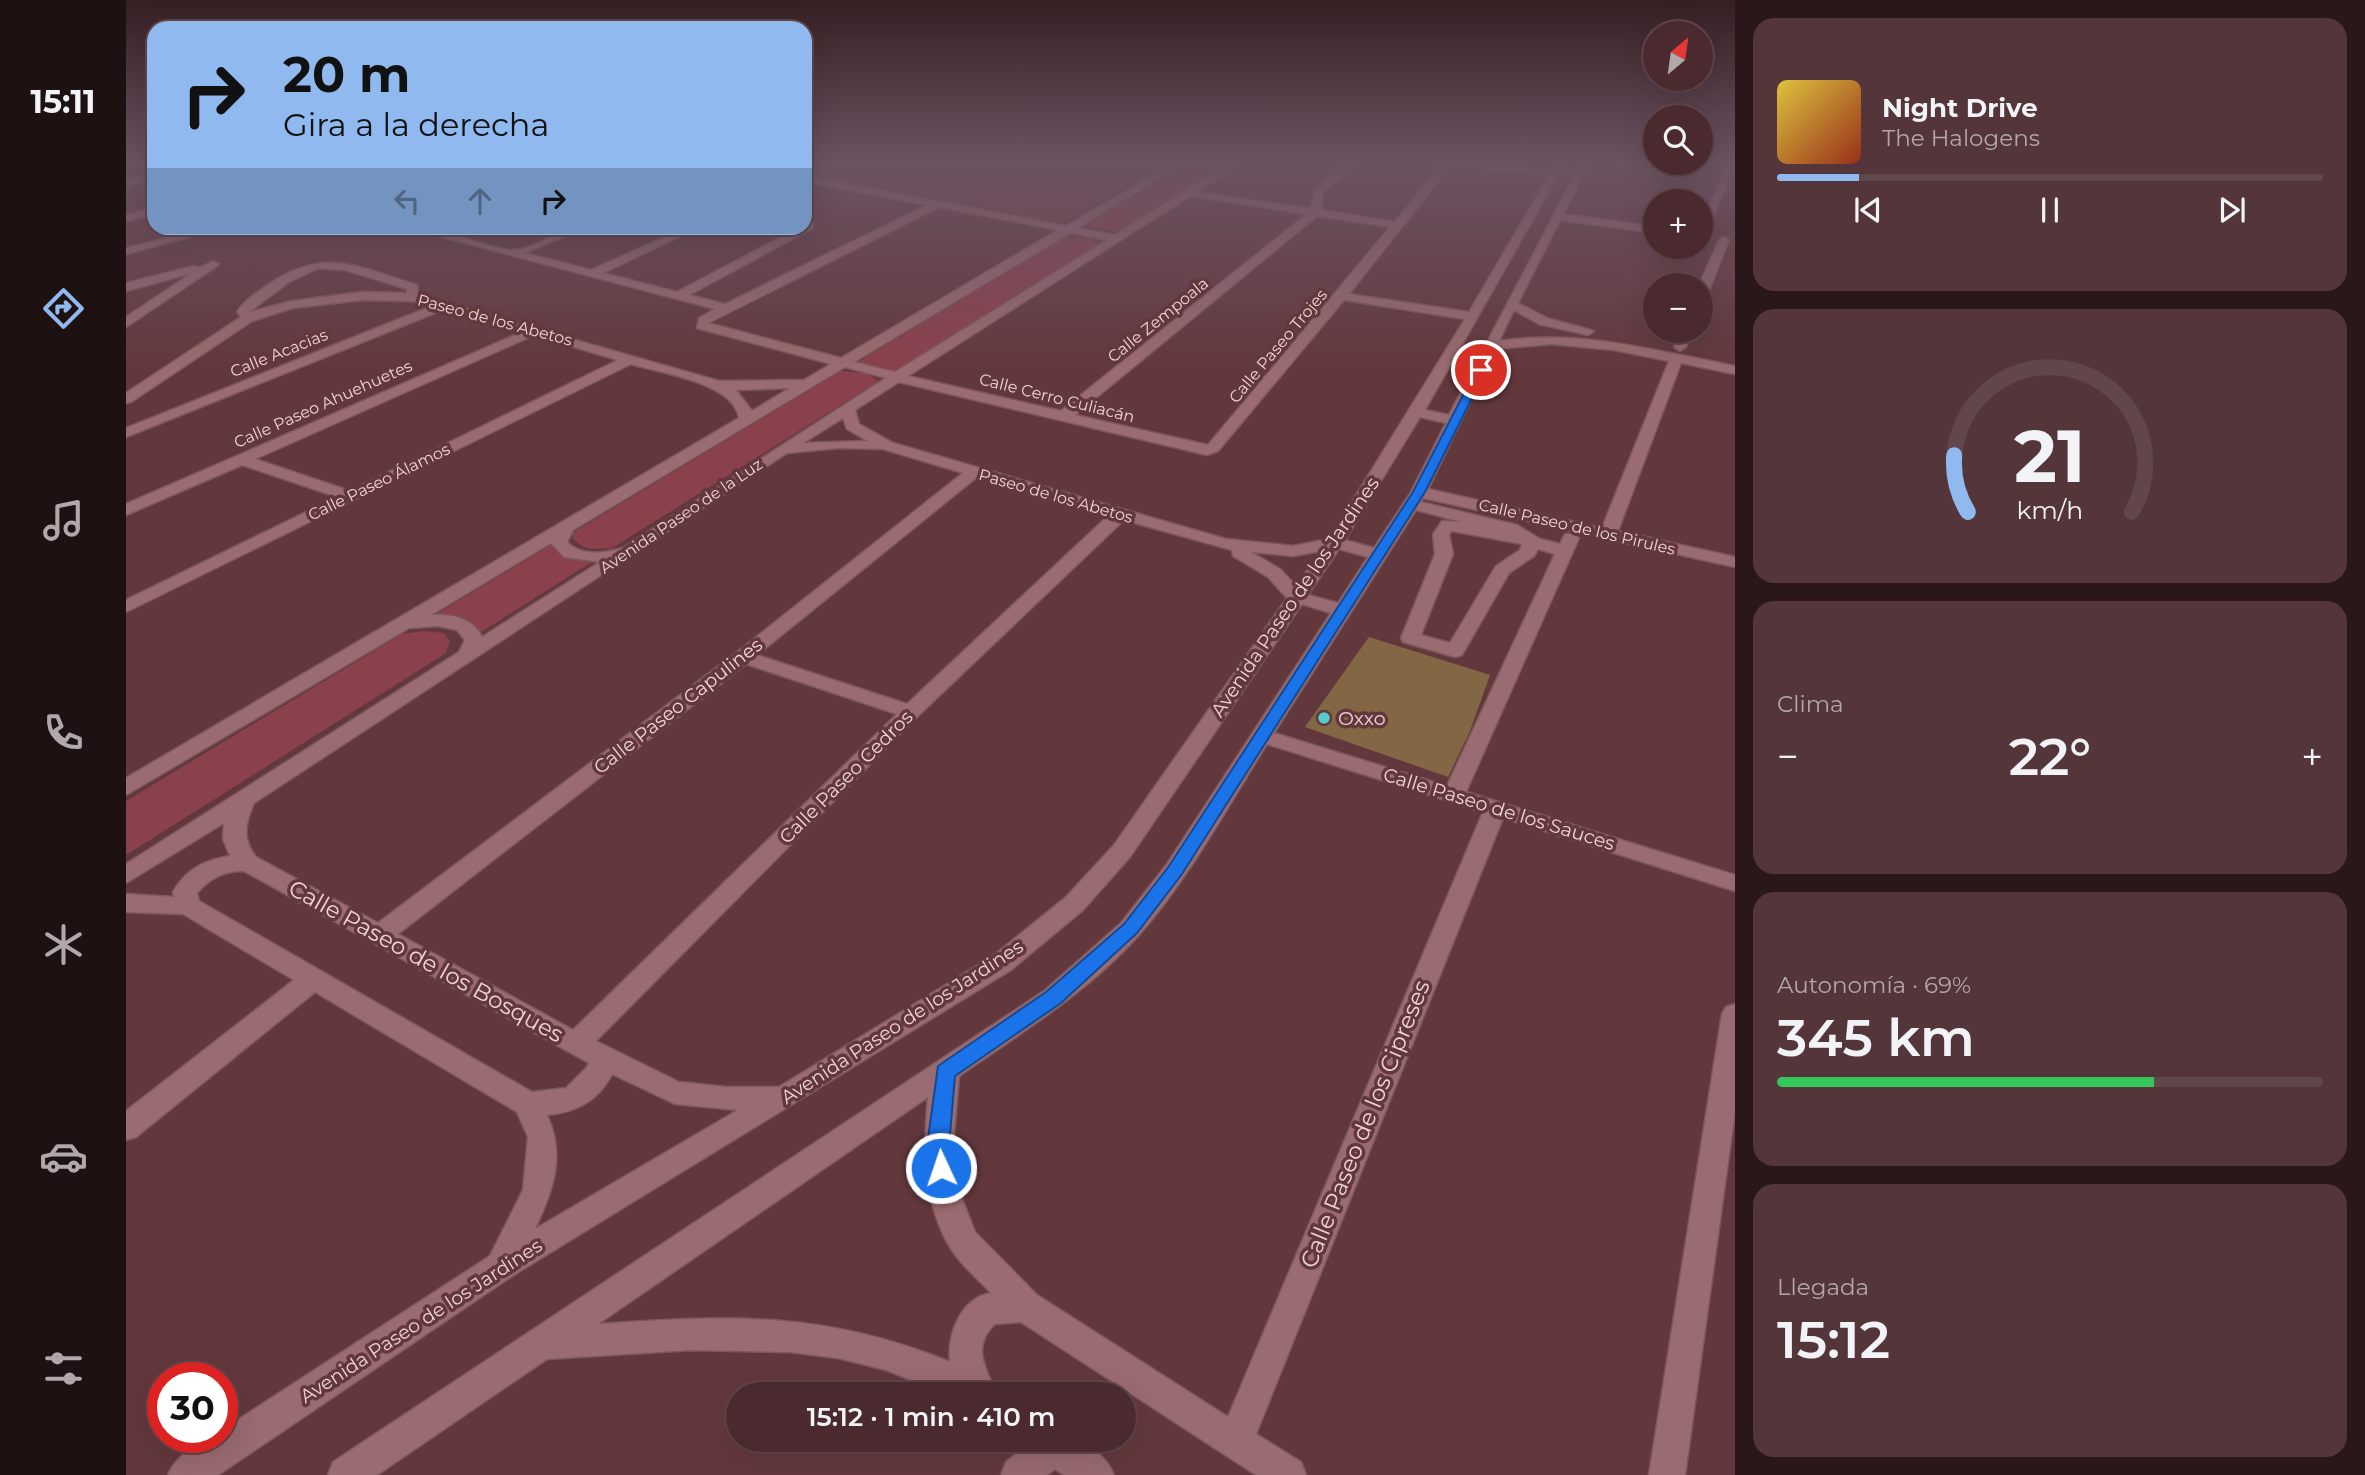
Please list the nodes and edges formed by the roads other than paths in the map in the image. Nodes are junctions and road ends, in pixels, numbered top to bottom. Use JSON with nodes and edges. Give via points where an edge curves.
{"nodes":[{"id":1,"x":885,"y":230,"type":"edge"},
{"id":2,"x":1067,"y":230,"type":"joint"},
{"id":3,"x":1133,"y":230,"type":"edge"},
{"id":4,"x":1293,"y":230,"type":"edge"},
{"id":5,"x":1392,"y":230,"type":"edge"},
{"id":6,"x":1523,"y":230,"type":"edge"},
{"id":7,"x":1550,"y":230,"type":"edge"},
{"id":8,"x":190,"y":235,"type":"edge"},
{"id":9,"x":445,"y":235,"type":"edge"},
{"id":10,"x":562,"y":235,"type":"edge"},
{"id":11,"x":677,"y":235,"type":"edge"},
{"id":12,"x":792,"y":235,"type":"edge"},
{"id":13,"x":1120,"y":239,"type":"junction"},
{"id":14,"x":1729,"y":241,"type":"edge"},
{"id":15,"x":126,"y":251,"type":"edge"},
{"id":16,"x":514,"y":254,"type":"junction"},
{"id":17,"x":1507,"y":258,"type":"junction"},
{"id":18,"x":1534,"y":262,"type":"junction"},
{"id":19,"x":1712,"y":273,"type":"edge"},
{"id":20,"x":591,"y":274,"type":"junction"},
{"id":21,"x":126,"y":287,"type":"edge"},
{"id":22,"x":678,"y":296,"type":"junction"},
{"id":23,"x":1341,"y":296,"type":"junction"},
{"id":24,"x":411,"y":297,"type":"junction"},
{"id":25,"x":126,"y":304,"type":"edge"},
{"id":26,"x":1511,"y":304,"type":"junction"},
{"id":27,"x":444,"y":305,"type":"junction"},
{"id":28,"x":726,"y":309,"type":"junction"},
{"id":29,"x":140,"y":312,"type":"junction"},
{"id":30,"x":1471,"y":316,"type":"junction"},
{"id":31,"x":248,"y":318,"type":"junction"},
{"id":32,"x":126,"y":323,"type":"edge"},
{"id":33,"x":534,"y":331,"type":"junction"},
{"id":34,"x":1568,"y":334,"type":"junction"},
{"id":35,"x":1682,"y":343,"type":"edge"},
{"id":36,"x":1492,"y":345,"type":"junction"},
{"id":37,"x":1678,"y":353,"type":"junction"},
{"id":38,"x":1735,"y":357,"type":"edge"},
{"id":39,"x":631,"y":359,"type":"junction"},
{"id":40,"x":841,"y":363,"type":"junction"},
{"id":41,"x":1735,"y":370,"type":"edge"},
{"id":42,"x":900,"y":378,"type":"junction"},
{"id":43,"x":810,"y":382,"type":"junction"},
{"id":44,"x":717,"y":384,"type":"junction"},
{"id":45,"x":1450,"y":391,"type":"junction"},
{"id":46,"x":126,"y":399,"type":"edge"},
{"id":47,"x":847,"y":408,"type":"junction"},
{"id":48,"x":1416,"y":412,"type":"junction"},
{"id":49,"x":1063,"y":417,"type":"junction"},
{"id":50,"x":746,"y":419,"type":"junction"},
{"id":51,"x":1456,"y":421,"type":"junction"},
{"id":52,"x":126,"y":433,"type":"edge"},
{"id":53,"x":888,"y":446,"type":"junction"},
{"id":54,"x":1207,"y":450,"type":"joint"},
{"id":55,"x":780,"y":451,"type":"junction"},
{"id":56,"x":241,"y":459,"type":"junction"},
{"id":57,"x":974,"y":472,"type":"junction"},
{"id":58,"x":349,"y":496,"type":"junction"},
{"id":59,"x":1415,"y":498,"type":"junction"},
{"id":60,"x":126,"y":510,"type":"edge"},
{"id":61,"x":1120,"y":514,"type":"junction"},
{"id":62,"x":567,"y":526,"type":"junction"},
{"id":63,"x":1576,"y":526,"type":"junction"},
{"id":64,"x":1608,"y":534,"type":"junction"},
{"id":65,"x":1335,"y":543,"type":"junction"},
{"id":66,"x":1225,"y":544,"type":"junction"},
{"id":67,"x":636,"y":547,"type":"junction"},
{"id":68,"x":1565,"y":551,"type":"junction"},
{"id":69,"x":1380,"y":555,"type":"junction"},
{"id":70,"x":1735,"y":562,"type":"edge"},
{"id":71,"x":1296,"y":597,"type":"junction"},
{"id":72,"x":126,"y":607,"type":"edge"},
{"id":73,"x":1344,"y":611,"type":"junction"},
{"id":74,"x":396,"y":628,"type":"junction"},
{"id":75,"x":467,"y":655,"type":"junction"},
{"id":76,"x":743,"y":656,"type":"junction"},
{"id":77,"x":911,"y":712,"type":"junction"},
{"id":78,"x":1263,"y":736,"type":"junction"},
{"id":79,"x":164,"y":766,"type":"junction"},
{"id":80,"x":126,"y":771,"type":"edge"},
{"id":81,"x":126,"y":788,"type":"edge"},
{"id":82,"x":1454,"y":794,"type":"junction"},
{"id":83,"x":244,"y":800,"type":"junction"},
{"id":84,"x":1496,"y":807,"type":"junction"},
{"id":85,"x":248,"y":863,"type":"junction"},
{"id":86,"x":126,"y":875,"type":"edge"},
{"id":87,"x":1735,"y":883,"type":"edge"},
{"id":88,"x":126,"y":903,"type":"edge"},
{"id":89,"x":188,"y":906,"type":"junction"},
{"id":90,"x":378,"y":936,"type":"junction"},
{"id":91,"x":313,"y":979,"type":"junction"},
{"id":92,"x":1735,"y":1014,"type":"edge"},
{"id":93,"x":576,"y":1044,"type":"junction"},
{"id":94,"x":605,"y":1058,"type":"junction"},
{"id":95,"x":945,"y":1072,"type":"junction"},
{"id":96,"x":785,"y":1097,"type":"junction"},
{"id":97,"x":528,"y":1104,"type":"junction"},
{"id":98,"x":126,"y":1128,"type":"edge"},
{"id":99,"x":502,"y":1266,"type":"junction"},
{"id":100,"x":1025,"y":1306,"type":"junction"},
{"id":101,"x":540,"y":1343,"type":"junction"},
{"id":102,"x":954,"y":1382,"type":"edge"},
{"id":103,"x":973,"y":1382,"type":"edge"},
{"id":104,"x":1236,"y":1441,"type":"junction"},
{"id":105,"x":1041,"y":1452,"type":"edge"},
{"id":106,"x":1062,"y":1452,"type":"edge"},
{"id":107,"x":186,"y":1475,"type":"edge"},
{"id":108,"x":346,"y":1475,"type":"edge"},
{"id":109,"x":1019,"y":1475,"type":"edge"},
{"id":110,"x":1096,"y":1475,"type":"edge"},
{"id":111,"x":1288,"y":1475,"type":"edge"},
{"id":112,"x":1667,"y":1475,"type":"edge"}],
"edges":[{"from":1,"to":28,"type":"street"},
{"from":2,"to":13,"type":"street"},
{"from":2,"to":40,"type":"street"},
{"from":3,"to":13,"type":"street","name":"Avenida Paseo de la Luz"},
{"from":4,"to":49,"type":"street","name":"Calle Zempoala"},
{"from":5,"to":23,"type":"street","name":"Calle Paseo Trojes"},
{"from":6,"to":17,"type":"street","name":"Avenida Paseo de los Jardines"},
{"from":7,"to":18,"type":"street","name":"Avenida Paseo de los Jardines"},
{"from":8,"to":15,"type":"street"},
{"from":9,"to":16,"type":"street"},
{"from":10,"to":16,"type":"street"},
{"from":11,"to":20,"type":"street"},
{"from":12,"to":22,"type":"street"},
{"from":13,"to":42,"type":"street","name":"Avenida Paseo de la Luz"},
{"from":14,"to":19,"type":"street"},
{"from":16,"to":20,"type":"street"},
{"from":17,"to":18,"type":"street"},
{"from":17,"to":18,"type":"street"},
{"from":17,"to":30,"type":"street","name":"Avenida Paseo de los Jardines"},
{"from":18,"to":26,"type":"street","name":"Avenida Paseo de los Jardines"},
{"from":20,"to":22,"type":"street"},
{"from":21,"to":29,"type":"street","via":[[213,264]]},
{"from":22,"to":28,"type":"street"},
{"from":23,"to":30,"type":"street"},
{"from":23,"to":54,"type":"street","name":"Calle Paseo Trojes"},
{"from":24,"to":27,"type":"street","name":"Paseo de los Abetos"},
{"from":24,"to":31,"type":"street","name":"Paseo de los Abetos","via":[[337,298]]},
{"from":24,"to":31,"type":"street","via":[[413,287],[317,264],[248,304],[243,312]]},
{"from":25,"to":29,"type":"street"},
{"from":26,"to":34,"type":"street"},
{"from":26,"to":36,"type":"street","name":"Avenida Paseo de los Jardines"},
{"from":27,"to":33,"type":"street","name":"Paseo de los Abetos"},
{"from":27,"to":52,"type":"street","name":"Calle Acacias"},
{"from":28,"to":40,"type":"street","via":[[701,326]]},
{"from":29,"to":32,"type":"street"},
{"from":30,"to":45,"type":"street","name":"Avenida Paseo de los Jardines"},
{"from":31,"to":46,"type":"street","name":"Paseo de los Abetos"},
{"from":33,"to":39,"type":"street","name":"Paseo de los Abetos"},
{"from":33,"to":56,"type":"street","name":"Calle Paseo Ahuehuetes"},
{"from":34,"to":36,"type":"street"},
{"from":34,"to":37,"type":"street"},
{"from":35,"to":37,"type":"street"},
{"from":36,"to":45,"type":"street","name":"Avenida Paseo de los Jardines"},
{"from":37,"to":38,"type":"street"},
{"from":37,"to":41,"type":"street"},
{"from":37,"to":64,"type":"street"},
{"from":39,"to":44,"type":"street","name":"Paseo de los Abetos"},
{"from":39,"to":58,"type":"street","name":"Calle Paseo Álamos"},
{"from":40,"to":42,"type":"street","name":"Calle Cerro Culiacán"},
{"from":40,"to":43,"type":"street"},
{"from":42,"to":47,"type":"street","name":"Avenida Paseo de la Luz"},
{"from":42,"to":49,"type":"street","name":"Calle Cerro Culiacán"},
{"from":43,"to":44,"type":"street","name":"Paseo de los Abetos","via":[[761,387]]},
{"from":43,"to":50,"type":"street"},
{"from":44,"to":50,"type":"street","name":"Paseo de los Abetos","via":[[739,398]]},
{"from":45,"to":48,"type":"street","name":"Avenida Paseo de los Jardines"},
{"from":45,"to":51,"type":"street","name":"Avenida Paseo de los Jardines"},
{"from":47,"to":53,"type":"street","name":"Paseo de los Abetos","via":[[852,426]]},
{"from":47,"to":55,"type":"street","name":"Avenida Paseo de la Luz"},
{"from":48,"to":51,"type":"street"},
{"from":48,"to":65,"type":"street","name":"Avenida Paseo de los Jardines"},
{"from":49,"to":54,"type":"street","name":"Calle Cerro Culiacán"},
{"from":50,"to":62,"type":"street"},
{"from":51,"to":59,"type":"street","name":"Avenida Paseo de los Jardines"},
{"from":53,"to":55,"type":"street","name":"Paseo de los Abetos","via":[[839,444]]},
{"from":53,"to":57,"type":"street","name":"Paseo de los Abetos"},
{"from":55,"to":67,"type":"street","name":"Avenida Paseo de la Luz"},
{"from":56,"to":58,"type":"street"},
{"from":56,"to":60,"type":"street","name":"Calle Paseo Ahuehuetes"},
{"from":57,"to":61,"type":"street","name":"Paseo de los Abetos"},
{"from":57,"to":76,"type":"street","name":"Calle Paseo Capulines"},
{"from":58,"to":72,"type":"street","name":"Calle Paseo Álamos"},
{"from":59,"to":63,"type":"street","name":"Calle Paseo de los Pirules"},
{"from":59,"to":68,"type":"street","via":[[1532,539],[1530,546],[1528,552],[1502,570],[1455,651],[1410,638],[1444,554],[1441,534],[1448,525],[1481,528],[1516,537],[1527,541],[1539,544]]},
{"from":59,"to":69,"type":"street","name":"Avenida Paseo de los Jardines"},
{"from":61,"to":66,"type":"street","name":"Paseo de los Abetos"},
{"from":61,"to":77,"type":"street","name":"Calle Paseo Cedros"},
{"from":62,"to":67,"type":"street","via":[[558,542],[574,554],[606,556]]},
{"from":62,"to":74,"type":"street"},
{"from":63,"to":64,"type":"street","name":"Calle Paseo de los Pirules"},
{"from":63,"to":68,"type":"street"},
{"from":64,"to":70,"type":"street","name":"Calle Paseo de los Pirules"},
{"from":65,"to":66,"type":"street","name":"Paseo de los Abetos","via":[[1293,551]]},
{"from":65,"to":69,"type":"street"},
{"from":65,"to":71,"type":"street","name":"Avenida Paseo de los Jardines"},
{"from":66,"to":71,"type":"street","name":"Paseo de los Abetos","via":[[1260,562]]},
{"from":67,"to":75,"type":"street","name":"Avenida Paseo de la Luz"},
{"from":68,"to":82,"type":"street"},
{"from":69,"to":73,"type":"street","name":"Avenida Paseo de los Jardines"},
{"from":71,"to":73,"type":"street"},
{"from":71,"to":96,"type":"street","name":"Avenida Paseo de los Jardines","via":[[1122,851],[1074,904],[1002,963]]},
{"from":73,"to":78,"type":"street","name":"Avenida Paseo de los Jardines"},
{"from":74,"to":75,"type":"street","via":[[435,620],[458,623],[472,633]]},
{"from":74,"to":79,"type":"street"},
{"from":75,"to":83,"type":"street","name":"Avenida Paseo de la Luz"},
{"from":76,"to":77,"type":"street"},
{"from":76,"to":90,"type":"street","name":"Calle Paseo Capulines"},
{"from":77,"to":93,"type":"street","name":"Calle Paseo Cedros"},
{"from":78,"to":82,"type":"street","name":"Calle Paseo de los Sauces"},
{"from":78,"to":95,"type":"street","name":"Avenida Paseo de los Jardines","via":[[1175,870],[1130,929],[1054,998]]},
{"from":79,"to":80,"type":"street"},
{"from":79,"to":81,"type":"street"},
{"from":82,"to":84,"type":"street","name":"Calle Paseo de los Sauces"},
{"from":83,"to":85,"type":"street","via":[[233,826],[235,847]]},
{"from":83,"to":86,"type":"street","name":"Avenida Paseo de la Luz"},
{"from":84,"to":87,"type":"street","name":"Calle Paseo de los Sauces"},
{"from":84,"to":104,"type":"street","name":"Calle Paseo de los Cipreses"},
{"from":85,"to":89,"type":"street","via":[[223,864],[198,876],[185,892]]},
{"from":85,"to":90,"type":"street","name":"Calle Paseo de los Bosques"},
{"from":88,"to":89,"type":"street"},
{"from":89,"to":91,"type":"street"},
{"from":90,"to":93,"type":"street","name":"Calle Paseo de los Bosques"},
{"from":91,"to":97,"type":"street"},
{"from":91,"to":98,"type":"street"},
{"from":92,"to":112,"type":"street"},
{"from":93,"to":94,"type":"street","name":"Calle Paseo de los Bosques"},
{"from":94,"to":96,"type":"street","name":"Calle Paseo de los Bosques","via":[[675,1093],[727,1099]]},
{"from":94,"to":97,"type":"street","via":[[598,1078],[580,1096]]},
{"from":95,"to":100,"type":"street","via":[[938,1146],[944,1191],[963,1241]]},
{"from":95,"to":101,"type":"street","name":"Avenida Paseo de los Jardines"},
{"from":96,"to":99,"type":"street","name":"Avenida Paseo de los Jardines"},
{"from":97,"to":99,"type":"street","via":[[542,1137],[538,1191]]},
{"from":99,"to":107,"type":"street","name":"Avenida Paseo de los Jardines"},
{"from":100,"to":103,"type":"street","via":[[987,1309],[970,1330],[964,1355]]},
{"from":100,"to":104,"type":"street"},
{"from":101,"to":102,"type":"street","via":[[753,1332],[835,1339],[894,1354]]},
{"from":101,"to":108,"type":"street","name":"Avenida Paseo de los Jardines"},
{"from":104,"to":111,"type":"street"},
{"from":105,"to":109,"type":"street"},
{"from":106,"to":110,"type":"street"}]}
